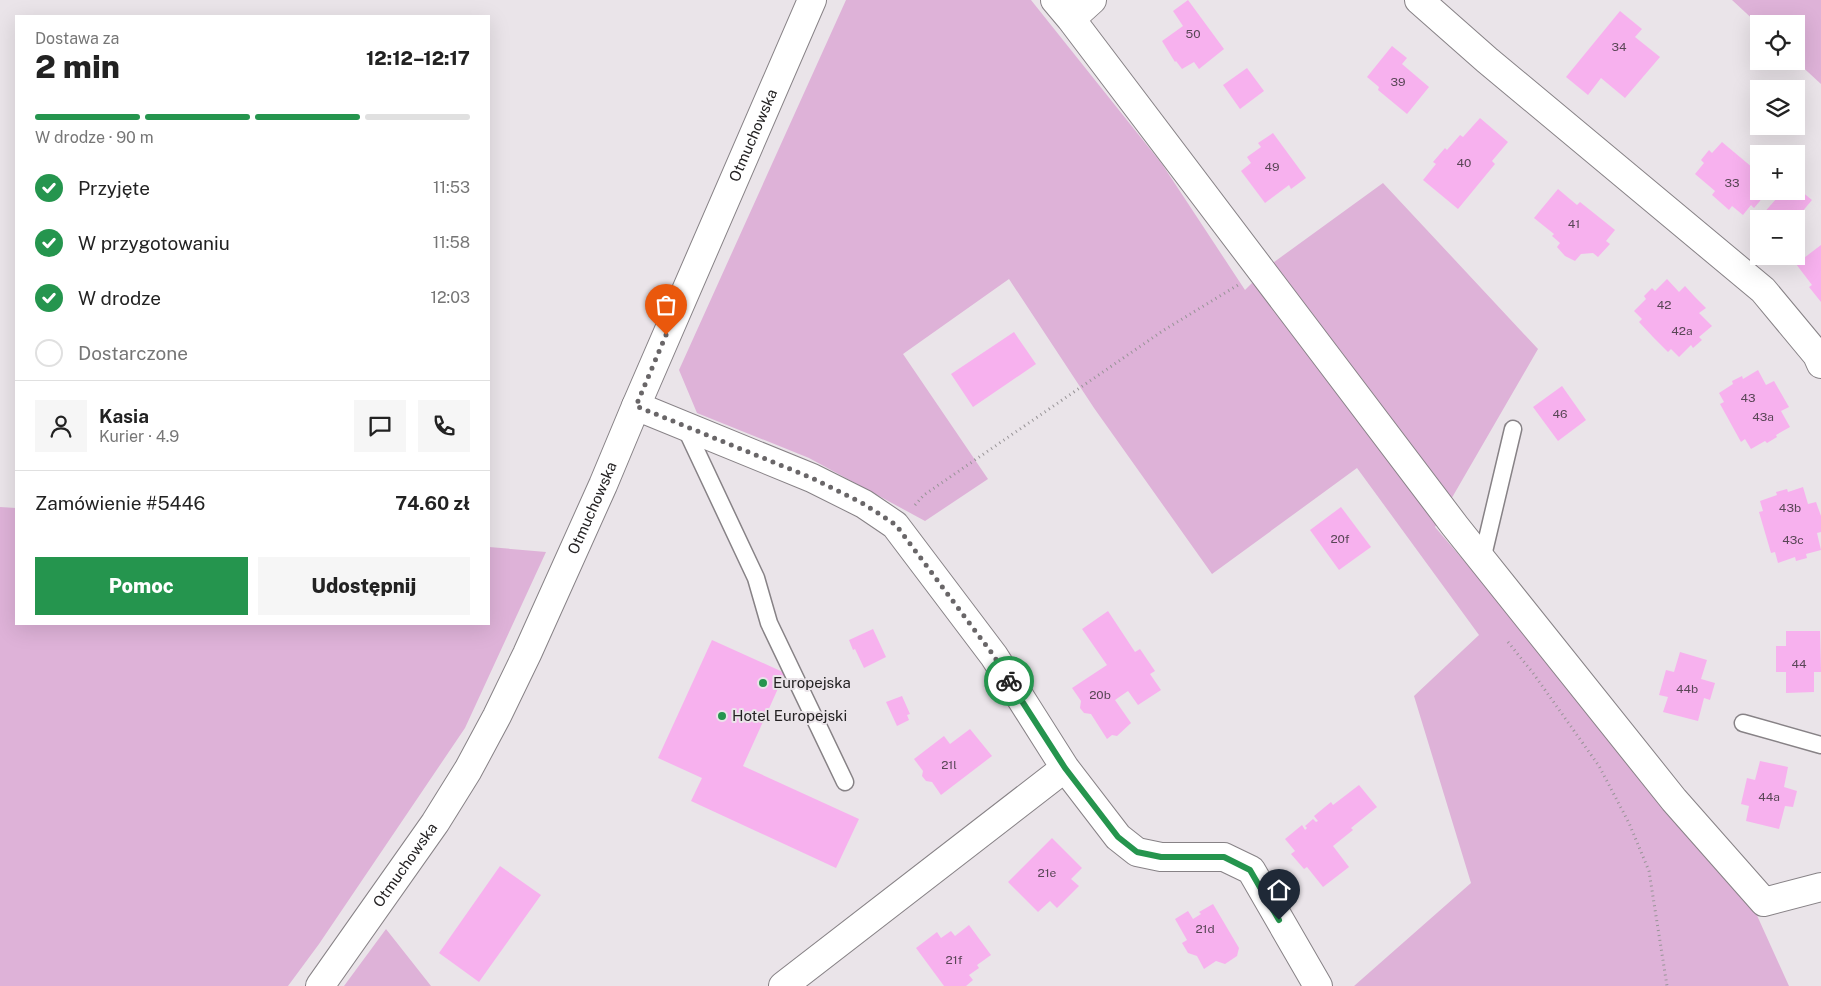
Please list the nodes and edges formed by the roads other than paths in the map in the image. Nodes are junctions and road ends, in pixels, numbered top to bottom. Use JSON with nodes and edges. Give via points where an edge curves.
{"nodes":[{"id":1,"x":812,"y":0,"type":"edge"},
{"id":2,"x":1092,"y":0,"type":"edge"},
{"id":3,"x":1419,"y":0,"type":"edge"},
{"id":4,"x":1063,"y":9,"type":"edge"},
{"id":5,"x":1821,"y":364,"type":"edge"},
{"id":6,"x":636,"y":406,"type":"junction"},
{"id":7,"x":685,"y":427,"type":"junction"},
{"id":8,"x":1513,"y":429,"type":"dead end"},
{"id":9,"x":1482,"y":560,"type":"junction"},
{"id":10,"x":1743,"y":723,"type":"dead end"},
{"id":11,"x":1821,"y":746,"type":"edge"},
{"id":12,"x":1065,"y":768,"type":"junction"},
{"id":13,"x":845,"y":782,"type":"dead end"},
{"id":14,"x":1821,"y":888,"type":"edge"},
{"id":15,"x":320,"y":986,"type":"edge"},
{"id":16,"x":783,"y":986,"type":"edge"},
{"id":17,"x":1318,"y":986,"type":"edge"}],
"edges":[{"from":1,"to":6,"type":"street","name":"Otmuchowska"},
{"from":2,"to":4,"type":"street"},
{"from":3,"to":5,"type":"street","via":[[1763,290]]},
{"from":4,"to":9,"type":"street"},
{"from":6,"to":7,"type":"street"},
{"from":6,"to":15,"type":"street","name":"Otmuchowska","via":[[527,654],[468,770],[435,823]]},
{"from":7,"to":12,"type":"street","via":[[812,478],[864,504],[896,525],[994,656]]},
{"from":7,"to":13,"type":"lane","via":[[756,578],[769,623]]},
{"from":8,"to":9,"type":"lane"},
{"from":9,"to":14,"type":"street","via":[[1674,800],[1764,902]]},
{"from":10,"to":11,"type":"lane"},
{"from":12,"to":16,"type":"street"},
{"from":12,"to":17,"type":"street","via":[[1118,837],[1137,852],[1161,857],[1224,857],[1250,870]]}]}
